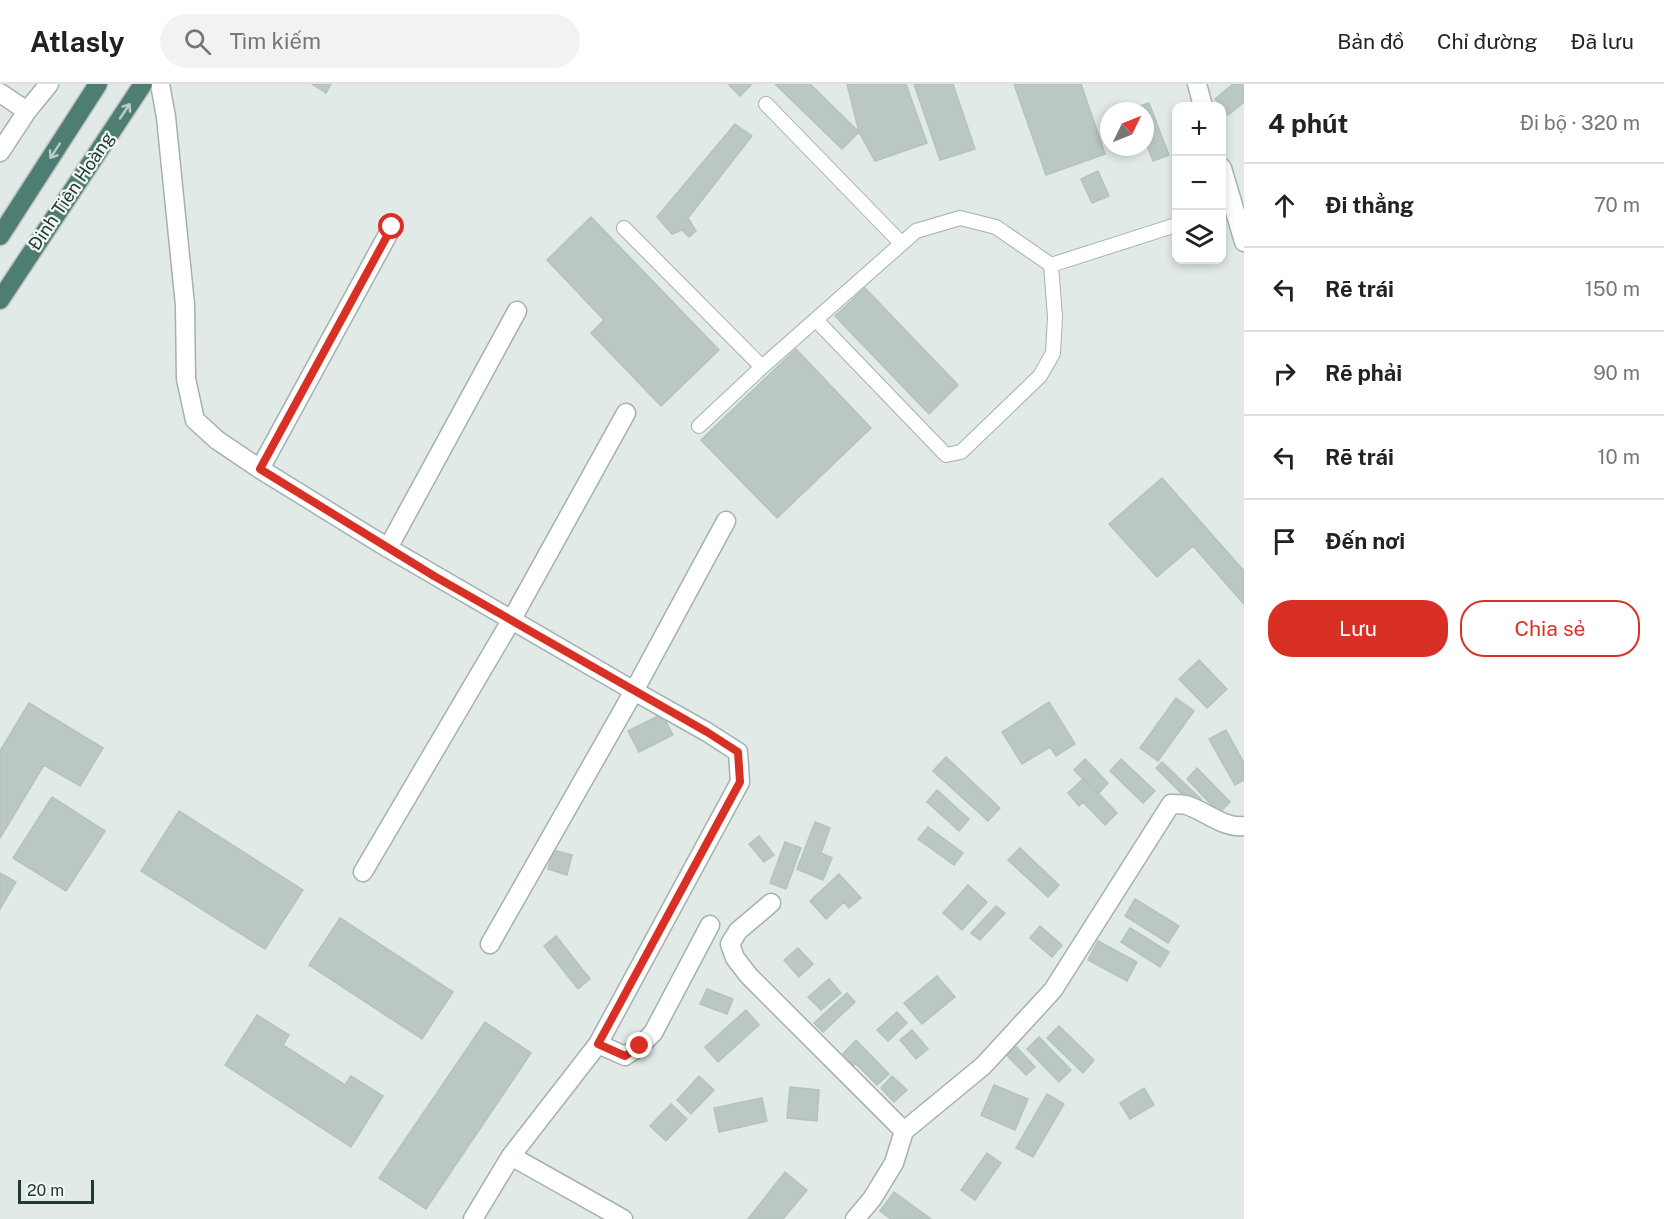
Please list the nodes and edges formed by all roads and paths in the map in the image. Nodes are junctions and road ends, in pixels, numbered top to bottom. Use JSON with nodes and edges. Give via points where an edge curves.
{"nodes":[{"id":1,"x":49,"y":84,"type":"edge"},
{"id":2,"x":98,"y":84,"type":"edge"},
{"id":3,"x":143,"y":84,"type":"edge"},
{"id":4,"x":160,"y":84,"type":"edge"},
{"id":5,"x":1197,"y":84,"type":"edge"},
{"id":6,"x":0,"y":93,"type":"edge"},
{"id":7,"x":1202,"y":102,"type":"edge"},
{"id":8,"x":766,"y":104,"type":"dead end"},
{"id":9,"x":27,"y":111,"type":"junction"},
{"id":10,"x":0,"y":152,"type":"edge"},
{"id":11,"x":1227,"y":208,"type":"edge"},
{"id":12,"x":1172,"y":226,"type":"edge"},
{"id":13,"x":392,"y":227,"type":"dead end"},
{"id":14,"x":624,"y":228,"type":"dead end"},
{"id":15,"x":0,"y":236,"type":"edge"},
{"id":16,"x":1244,"y":242,"type":"edge"},
{"id":17,"x":902,"y":243,"type":"junction"},
{"id":18,"x":1052,"y":265,"type":"junction"},
{"id":19,"x":0,"y":300,"type":"edge"},
{"id":20,"x":517,"y":311,"type":"dead end"},
{"id":21,"x":816,"y":320,"type":"junction"},
{"id":22,"x":762,"y":367,"type":"junction"},
{"id":23,"x":626,"y":412,"type":"dead end"},
{"id":24,"x":699,"y":426,"type":"dead end"},
{"id":25,"x":260,"y":469,"type":"junction"},
{"id":26,"x":726,"y":521,"type":"dead end"},
{"id":27,"x":388,"y":548,"type":"junction"},
{"id":28,"x":512,"y":619,"type":"junction"},
{"id":29,"x":634,"y":692,"type":"junction"},
{"id":30,"x":1244,"y":826,"type":"edge"},
{"id":31,"x":363,"y":872,"type":"dead end"},
{"id":32,"x":771,"y":903,"type":"dead end"},
{"id":33,"x":710,"y":925,"type":"dead end"},
{"id":34,"x":490,"y":944,"type":"dead end"},
{"id":35,"x":598,"y":1044,"type":"junction"},
{"id":36,"x":904,"y":1131,"type":"junction"},
{"id":37,"x":511,"y":1156,"type":"junction"},
{"id":38,"x":473,"y":1219,"type":"edge"},
{"id":39,"x":622,"y":1219,"type":"edge"},
{"id":40,"x":855,"y":1219,"type":"edge"}],
"edges":[{"from":1,"to":9,"type":"street"},
{"from":2,"to":15,"type":"highway","name":"Đinh Tiên Hoàng","one_way":true},
{"from":19,"to":3,"type":"highway","name":"Đinh Tiên Hoàng","one_way":true},
{"from":4,"to":25,"type":"street","via":[[185,304],[186,379],[195,420]]},
{"from":5,"to":7,"type":"street"},
{"from":6,"to":9,"type":"street"},
{"from":8,"to":17,"type":"lane"},
{"from":9,"to":10,"type":"street"},
{"from":11,"to":16,"type":"street"},
{"from":12,"to":18,"type":"lane"},
{"from":13,"to":25,"type":"street"},
{"from":14,"to":22,"type":"lane"},
{"from":17,"to":18,"type":"lane","via":[[916,231],[960,218],[996,227]]},
{"from":17,"to":21,"type":"lane"},
{"from":18,"to":21,"type":"lane","via":[[1053,353],[1040,376],[961,452],[946,455]]},
{"from":20,"to":27,"type":"street"},
{"from":21,"to":22,"type":"lane"},
{"from":22,"to":24,"type":"lane"},
{"from":23,"to":28,"type":"street"},
{"from":25,"to":27,"type":"street"},
{"from":26,"to":29,"type":"street"},
{"from":27,"to":28,"type":"street"},
{"from":28,"to":29,"type":"street"},
{"from":28,"to":31,"type":"street"},
{"from":29,"to":34,"type":"street"},
{"from":29,"to":35,"type":"street","via":[[738,752],[740,782]]},
{"from":30,"to":36,"type":"street","via":[[1172,804],[1053,990],[983,1066]]},
{"from":32,"to":36,"type":"street","via":[[738,931],[730,944],[735,958]]},
{"from":33,"to":35,"type":"street","via":[[646,1040],[625,1056]]},
{"from":35,"to":37,"type":"street"},
{"from":36,"to":40,"type":"street","via":[[894,1163]]},
{"from":37,"to":38,"type":"street"},
{"from":37,"to":39,"type":"street"}]}
